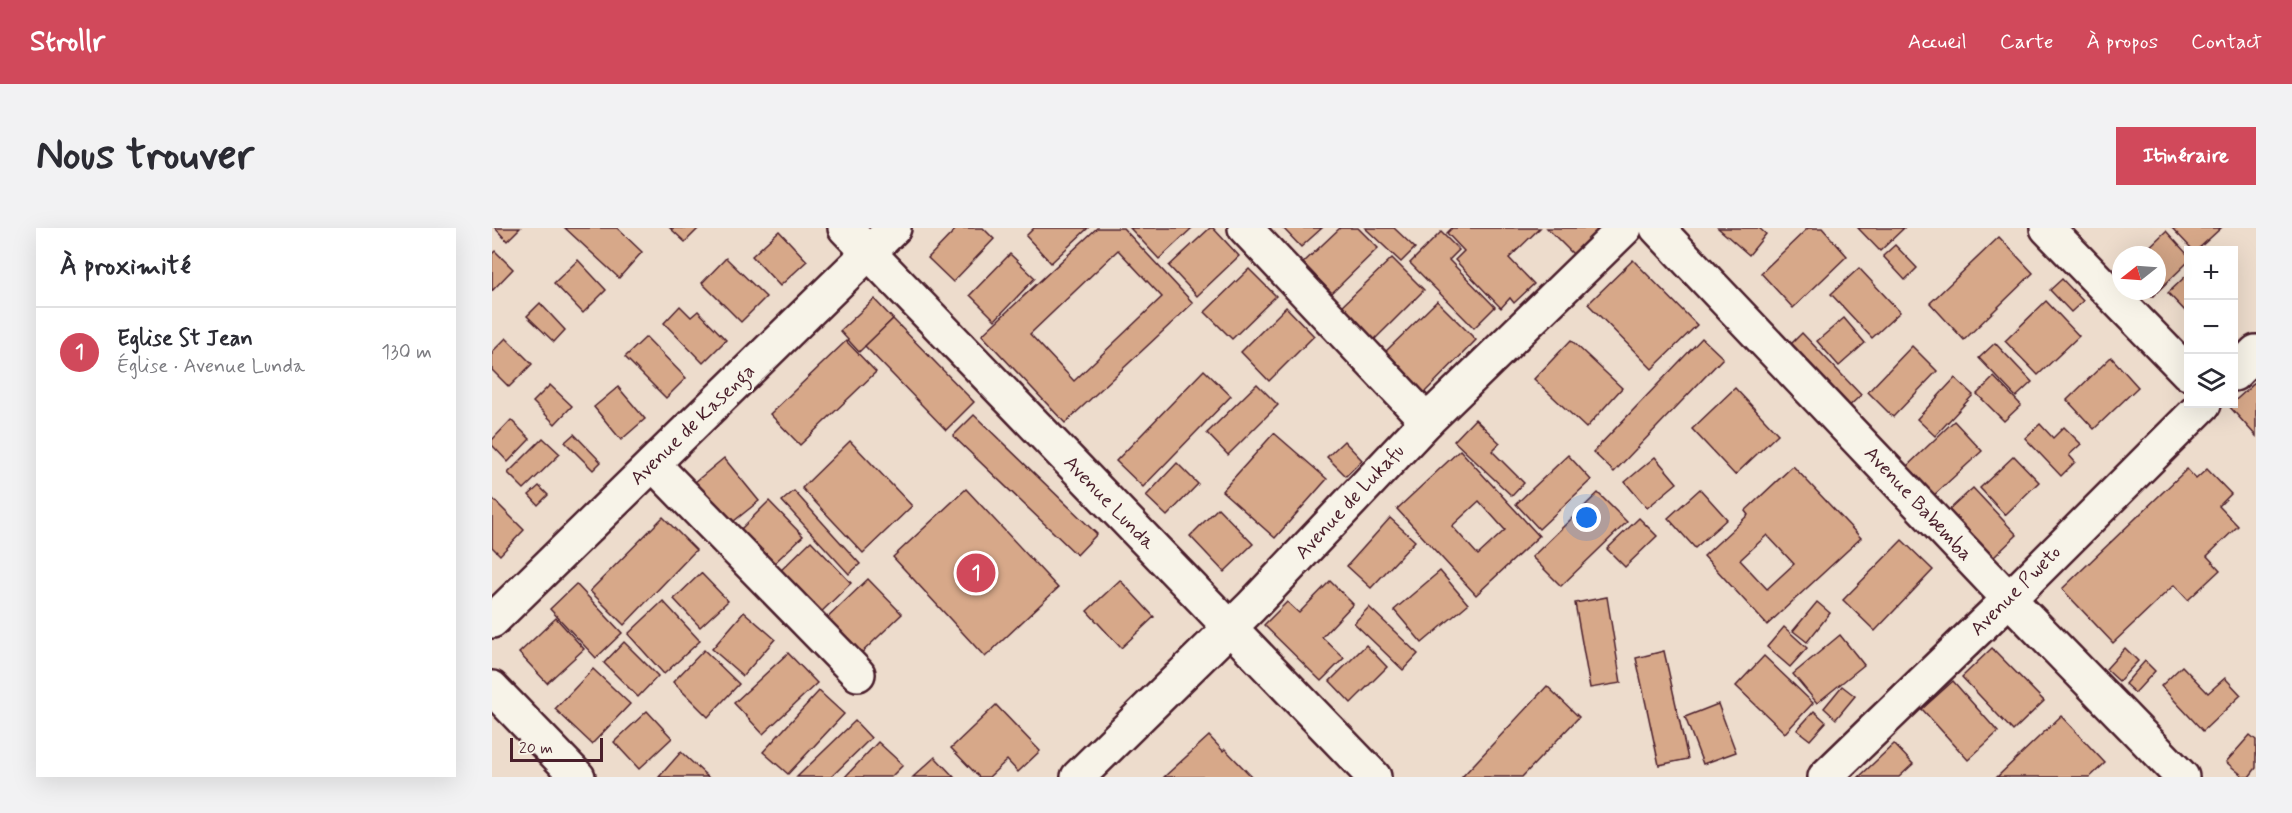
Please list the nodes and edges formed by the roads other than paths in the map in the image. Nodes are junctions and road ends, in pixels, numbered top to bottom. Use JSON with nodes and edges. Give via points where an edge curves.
{"nodes":[{"id":1,"x":845,"y":228,"type":"edge"},
{"id":2,"x":894,"y":228,"type":"edge"},
{"id":3,"x":1245,"y":228,"type":"edge"},
{"id":4,"x":1625,"y":228,"type":"edge"},
{"id":5,"x":1657,"y":228,"type":"edge"},
{"id":6,"x":2047,"y":228,"type":"edge"},
{"id":7,"x":870,"y":253,"type":"junction"},
{"id":8,"x":2256,"y":352,"type":"edge"},
{"id":9,"x":2184,"y":369,"type":"edge"},
{"id":10,"x":2238,"y":370,"type":"edge"},
{"id":11,"x":2200,"y":408,"type":"edge"},
{"id":12,"x":1427,"y":421,"type":"junction"},
{"id":13,"x":653,"y":464,"type":"junction"},
{"id":14,"x":2009,"y":599,"type":"junction"},
{"id":15,"x":492,"y":621,"type":"edge"},
{"id":16,"x":1230,"y":628,"type":"junction"},
{"id":17,"x":858,"y":674,"type":"dead end"},
{"id":18,"x":492,"y":688,"type":"edge"},
{"id":19,"x":578,"y":777,"type":"edge"},
{"id":20,"x":1078,"y":777,"type":"edge"},
{"id":21,"x":1374,"y":777,"type":"edge"},
{"id":22,"x":1825,"y":777,"type":"edge"},
{"id":23,"x":2182,"y":777,"type":"edge"}],
"edges":[{"from":1,"to":7,"type":"street","name":"Avenue Lunda"},
{"from":2,"to":7,"type":"street","name":"Avenue de Kasenga"},
{"from":3,"to":12,"type":"street"},
{"from":4,"to":12,"type":"street","name":"Avenue de Lukafu"},
{"from":5,"to":14,"type":"street","name":"Avenue Babemba"},
{"from":6,"to":9,"type":"street"},
{"from":7,"to":13,"type":"street","name":"Avenue de Kasenga"},
{"from":7,"to":16,"type":"street","name":"Avenue Lunda"},
{"from":8,"to":10,"type":"street"},
{"from":11,"to":14,"type":"street","name":"Avenue Pweto"},
{"from":12,"to":16,"type":"street","name":"Avenue de Lukafu"},
{"from":13,"to":15,"type":"street","name":"Avenue de Kasenga"},
{"from":13,"to":17,"type":"street"},
{"from":14,"to":22,"type":"street","name":"Avenue Pweto"},
{"from":14,"to":23,"type":"street","name":"Avenue Babemba"},
{"from":16,"to":20,"type":"street","name":"Avenue de Lukafu"},
{"from":16,"to":21,"type":"street","name":"Avenue Lunda"},
{"from":18,"to":19,"type":"street"}]}
